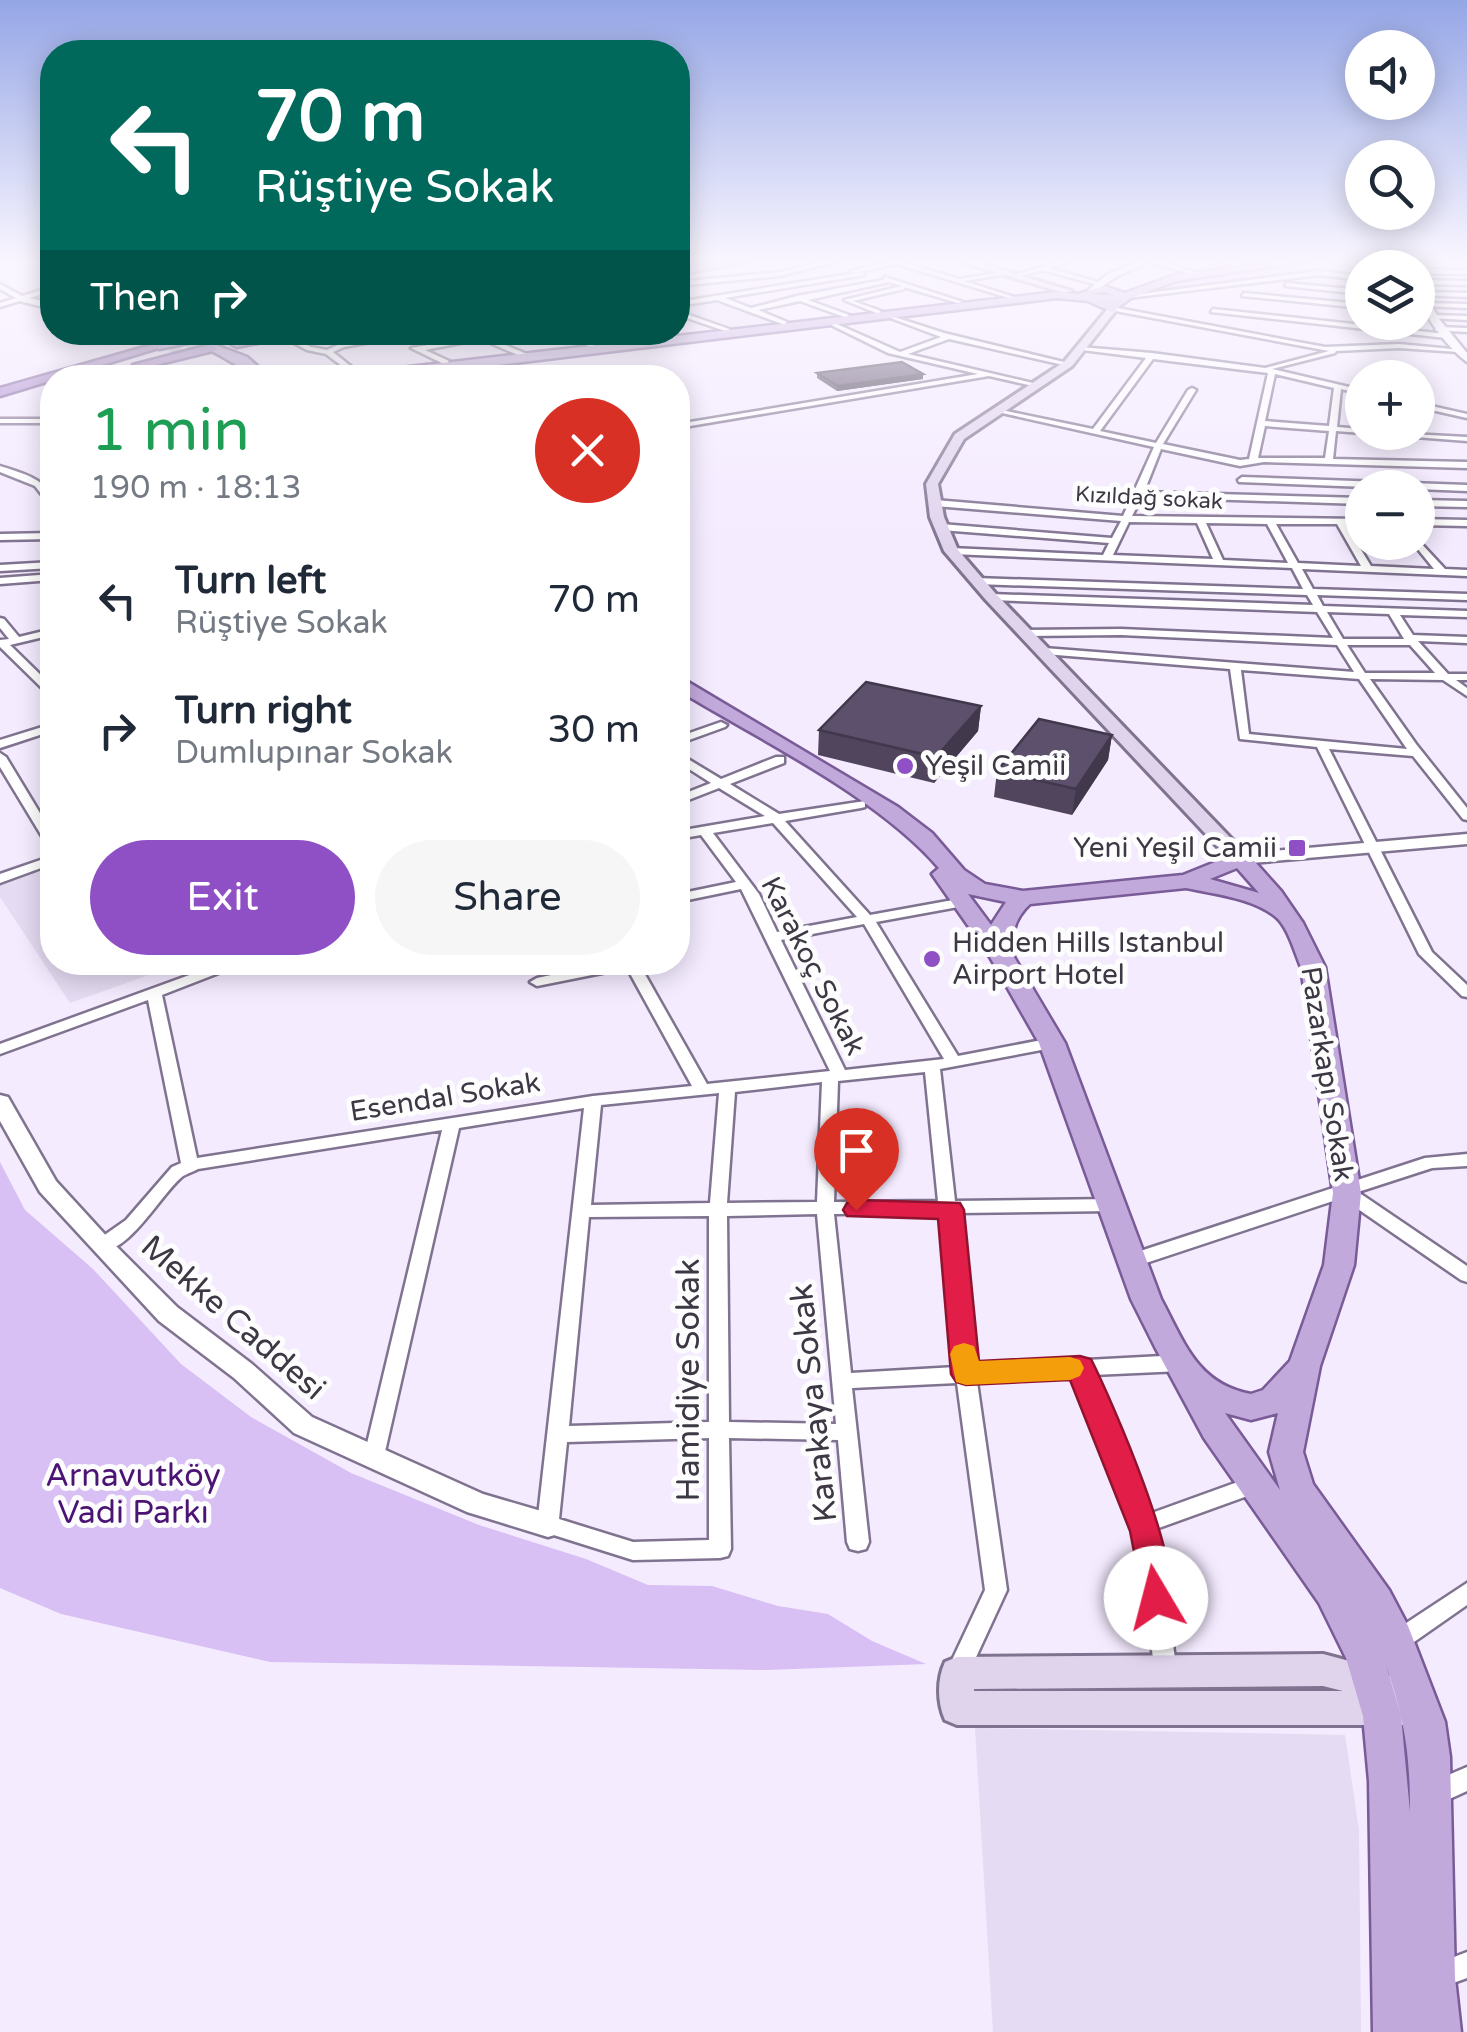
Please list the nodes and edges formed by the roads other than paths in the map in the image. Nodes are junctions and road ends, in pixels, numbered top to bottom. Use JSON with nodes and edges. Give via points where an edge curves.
{"nodes":[{"id":1,"x":136,"y":355,"type":"edge"},
{"id":2,"x":136,"y":355,"type":"edge"},
{"id":3,"x":143,"y":355,"type":"tunnel mouth"},
{"id":4,"x":187,"y":355,"type":"tunnel mouth"},
{"id":5,"x":430,"y":355,"type":"edge"},
{"id":6,"x":516,"y":355,"type":"edge"},
{"id":7,"x":532,"y":355,"type":"edge"},
{"id":8,"x":904,"y":355,"type":"edge"},
{"id":9,"x":1029,"y":355,"type":"edge"},
{"id":10,"x":1076,"y":355,"type":"edge"},
{"id":11,"x":1142,"y":355,"type":"edge"},
{"id":12,"x":1320,"y":355,"type":"edge"},
{"id":13,"x":1152,"y":356,"type":"junction"},
{"id":14,"x":446,"y":363,"type":"junction"},
{"id":15,"x":1068,"y":364,"type":"junction"},
{"id":16,"x":105,"y":365,"type":"edge"},
{"id":17,"x":106,"y":365,"type":"edge"},
{"id":18,"x":118,"y":365,"type":"edge"},
{"id":19,"x":149,"y":365,"type":"edge"},
{"id":20,"x":432,"y":365,"type":"edge"},
{"id":21,"x":446,"y":365,"type":"edge"},
{"id":22,"x":1259,"y":370,"type":"junction"},
{"id":23,"x":1272,"y":372,"type":"junction"},
{"id":24,"x":990,"y":374,"type":"junction"},
{"id":25,"x":1033,"y":384,"type":"junction"},
{"id":26,"x":1338,"y":386,"type":"junction"},
{"id":27,"x":40,"y":387,"type":"edge"},
{"id":28,"x":1345,"y":388,"type":"edge"},
{"id":29,"x":1192,"y":390,"type":"dead end"},
{"id":30,"x":40,"y":391,"type":"edge"},
{"id":31,"x":0,"y":401,"type":"edge"},
{"id":32,"x":1435,"y":409,"type":"edge"},
{"id":33,"x":997,"y":411,"type":"junction"},
{"id":34,"x":1467,"y":416,"type":"edge"},
{"id":35,"x":40,"y":421,"type":"edge"},
{"id":36,"x":0,"y":422,"type":"edge"},
{"id":37,"x":1261,"y":423,"type":"junction"},
{"id":38,"x":690,"y":424,"type":"edge"},
{"id":39,"x":1334,"y":429,"type":"junction"},
{"id":40,"x":1345,"y":430,"type":"edge"},
{"id":41,"x":1095,"y":432,"type":"junction"},
{"id":42,"x":1435,"y":437,"type":"edge"},
{"id":43,"x":1467,"y":440,"type":"edge"},
{"id":44,"x":1158,"y":446,"type":"junction"},
{"id":45,"x":1407,"y":450,"type":"edge"},
{"id":46,"x":1329,"y":460,"type":"junction"},
{"id":47,"x":1252,"y":461,"type":"junction"},
{"id":48,"x":1407,"y":463,"type":"junction"},
{"id":49,"x":1240,"y":464,"type":"junction"},
{"id":50,"x":1467,"y":465,"type":"edge"},
{"id":51,"x":0,"y":469,"type":"edge"},
{"id":52,"x":1242,"y":480,"type":"junction"},
{"id":53,"x":40,"y":487,"type":"edge"},
{"id":54,"x":1467,"y":488,"type":"edge"},
{"id":55,"x":1139,"y":494,"type":"junction"},
{"id":56,"x":1247,"y":498,"type":"junction"},
{"id":57,"x":1345,"y":501,"type":"edge"},
{"id":58,"x":935,"y":503,"type":"junction"},
{"id":59,"x":1435,"y":504,"type":"edge"},
{"id":60,"x":1464,"y":507,"type":"edge"},
{"id":61,"x":1126,"y":520,"type":"junction"},
{"id":62,"x":1200,"y":521,"type":"junction"},
{"id":63,"x":1256,"y":522,"type":"junction"},
{"id":64,"x":1271,"y":522,"type":"junction"},
{"id":65,"x":1340,"y":522,"type":"junction"},
{"id":66,"x":1345,"y":522,"type":"edge"},
{"id":67,"x":1435,"y":522,"type":"edge"},
{"id":68,"x":1467,"y":523,"type":"edge"},
{"id":69,"x":941,"y":526,"type":"junction"},
{"id":70,"x":40,"y":536,"type":"edge"},
{"id":71,"x":0,"y":537,"type":"edge"},
{"id":72,"x":1115,"y":541,"type":"junction"},
{"id":73,"x":951,"y":551,"type":"junction"},
{"id":74,"x":1107,"y":557,"type":"junction"},
{"id":75,"x":1432,"y":560,"type":"edge"},
{"id":76,"x":1220,"y":562,"type":"junction"},
{"id":77,"x":40,"y":565,"type":"edge"},
{"id":78,"x":1294,"y":565,"type":"junction"},
{"id":79,"x":0,"y":568,"type":"edge"},
{"id":80,"x":1366,"y":568,"type":"junction"},
{"id":81,"x":1442,"y":572,"type":"junction"},
{"id":82,"x":1467,"y":573,"type":"edge"},
{"id":83,"x":40,"y":578,"type":"edge"},
{"id":84,"x":976,"y":580,"type":"junction"},
{"id":85,"x":0,"y":581,"type":"edge"},
{"id":86,"x":1308,"y":592,"type":"junction"},
{"id":87,"x":991,"y":597,"type":"junction"},
{"id":88,"x":1467,"y":597,"type":"edge"},
{"id":89,"x":1322,"y":608,"type":"junction"},
{"id":90,"x":1394,"y":612,"type":"junction"},
{"id":91,"x":1467,"y":614,"type":"edge"},
{"id":92,"x":0,"y":621,"type":"edge"},
{"id":93,"x":1025,"y":633,"type":"junction"},
{"id":94,"x":40,"y":635,"type":"edge"},
{"id":95,"x":16,"y":640,"type":"junction"},
{"id":96,"x":1410,"y":640,"type":"junction"},
{"id":97,"x":1467,"y":640,"type":"edge"},
{"id":98,"x":1,"y":644,"type":"edge"},
{"id":99,"x":1342,"y":644,"type":"junction"},
{"id":100,"x":1044,"y":651,"type":"junction"},
{"id":101,"x":1235,"y":668,"type":"junction"},
{"id":102,"x":1440,"y":675,"type":"junction"},
{"id":103,"x":1360,"y":676,"type":"junction"},
{"id":104,"x":1467,"y":676,"type":"edge"},
{"id":105,"x":40,"y":681,"type":"edge"},
{"id":106,"x":690,"y":689,"type":"edge"},
{"id":107,"x":1467,"y":693,"type":"edge"},
{"id":108,"x":690,"y":705,"type":"edge"},
{"id":109,"x":722,"y":724,"type":"junction"},
{"id":110,"x":40,"y":731,"type":"edge"},
{"id":111,"x":690,"y":736,"type":"edge"},
{"id":112,"x":0,"y":744,"type":"edge"},
{"id":113,"x":1321,"y":744,"type":"junction"},
{"id":114,"x":1412,"y":753,"type":"junction"},
{"id":115,"x":0,"y":756,"type":"edge"},
{"id":116,"x":780,"y":760,"type":"junction"},
{"id":117,"x":690,"y":765,"type":"edge"},
{"id":118,"x":718,"y":784,"type":"junction"},
{"id":119,"x":690,"y":795,"type":"edge"},
{"id":120,"x":862,"y":804,"type":"junction"},
{"id":121,"x":1467,"y":816,"type":"edge"},
{"id":122,"x":776,"y":818,"type":"junction"},
{"id":123,"x":40,"y":823,"type":"edge"},
{"id":124,"x":704,"y":830,"type":"junction"},
{"id":125,"x":690,"y":833,"type":"edge"},
{"id":126,"x":1467,"y":838,"type":"edge"},
{"id":127,"x":1372,"y":847,"type":"junction"},
{"id":128,"x":1240,"y":859,"type":"junction"},
{"id":129,"x":40,"y":864,"type":"edge"},
{"id":130,"x":0,"y":879,"type":"edge"},
{"id":131,"x":1186,"y":881,"type":"junction"},
{"id":132,"x":745,"y":884,"type":"junction"},
{"id":133,"x":690,"y":895,"type":"edge"},
{"id":134,"x":1023,"y":898,"type":"junction"},
{"id":135,"x":964,"y":902,"type":"junction"},
{"id":136,"x":1284,"y":914,"type":"junction"},
{"id":137,"x":869,"y":922,"type":"junction"},
{"id":138,"x":772,"y":937,"type":"junction"},
{"id":139,"x":1002,"y":957,"type":"junction"},
{"id":140,"x":205,"y":975,"type":"edge"},
{"id":141,"x":572,"y":975,"type":"edge"},
{"id":142,"x":638,"y":975,"type":"edge"},
{"id":143,"x":538,"y":982,"type":"dead end"},
{"id":144,"x":1467,"y":993,"type":"edge"},
{"id":145,"x":154,"y":994,"type":"junction"},
{"id":146,"x":1052,"y":1043,"type":"junction"},
{"id":147,"x":0,"y":1048,"type":"edge"},
{"id":148,"x":954,"y":1063,"type":"junction"},
{"id":149,"x":932,"y":1066,"type":"junction"},
{"id":150,"x":835,"y":1078,"type":"junction"},
{"id":151,"x":727,"y":1088,"type":"junction"},
{"id":152,"x":703,"y":1091,"type":"junction"},
{"id":153,"x":593,"y":1101,"type":"junction"},
{"id":154,"x":0,"y":1102,"type":"edge"},
{"id":155,"x":452,"y":1124,"type":"junction"},
{"id":156,"x":1467,"y":1160,"type":"edge"},
{"id":157,"x":190,"y":1166,"type":"junction"},
{"id":158,"x":1347,"y":1192,"type":"junction"},
{"id":159,"x":1114,"y":1206,"type":"junction"},
{"id":160,"x":718,"y":1209,"type":"junction"},
{"id":161,"x":825,"y":1210,"type":"junction"},
{"id":162,"x":951,"y":1210,"type":"junction"},
{"id":163,"x":581,"y":1211,"type":"junction"},
{"id":164,"x":102,"y":1246,"type":"junction"},
{"id":165,"x":1134,"y":1260,"type":"junction"},
{"id":166,"x":1467,"y":1275,"type":"edge"},
{"id":167,"x":1304,"y":1366,"type":"junction"},
{"id":168,"x":1080,"y":1368,"type":"junction"},
{"id":169,"x":1186,"y":1371,"type":"junction"},
{"id":170,"x":966,"y":1374,"type":"junction"},
{"id":171,"x":844,"y":1380,"type":"junction"},
{"id":172,"x":717,"y":1430,"type":"junction"},
{"id":173,"x":848,"y":1432,"type":"junction"},
{"id":174,"x":558,"y":1434,"type":"junction"},
{"id":175,"x":374,"y":1456,"type":"junction"},
{"id":176,"x":1256,"y":1484,"type":"junction"},
{"id":177,"x":548,"y":1525,"type":"junction"},
{"id":178,"x":1143,"y":1525,"type":"junction"},
{"id":179,"x":858,"y":1542,"type":"dead end"},
{"id":180,"x":720,"y":1550,"type":"joint"},
{"id":181,"x":1467,"y":1593,"type":"edge"},
{"id":182,"x":1396,"y":1642,"type":"junction"},
{"id":183,"x":1166,"y":1672,"type":"junction"},
{"id":184,"x":957,"y":1673,"type":"junction"},
{"id":185,"x":1375,"y":1695,"type":"junction"},
{"id":186,"x":1420,"y":1708,"type":"junction"},
{"id":187,"x":1467,"y":1780,"type":"edge"},
{"id":188,"x":1430,"y":1796,"type":"junction"},
{"id":189,"x":1450,"y":1971,"type":"edge"},
{"id":190,"x":1396,"y":2032,"type":"edge"},
{"id":191,"x":1438,"y":2032,"type":"edge"}],
"edges":[{"from":1,"to":16,"type":"highway"},
{"from":2,"to":17,"type":"highway"},
{"from":3,"to":18,"type":"highway"},
{"from":4,"to":19,"type":"highway"},
{"from":5,"to":14,"type":"street"},
{"from":6,"to":14,"type":"main road"},
{"from":7,"to":21,"type":"main road"},
{"from":8,"to":24,"type":"street"},
{"from":9,"to":15,"type":"street"},
{"from":10,"to":15,"type":"main road"},
{"from":11,"to":13,"type":"street"},
{"from":12,"to":22,"type":"street"},
{"from":13,"to":22,"type":"street"},
{"from":13,"to":41,"type":"street"},
{"from":14,"to":20,"type":"main road"},
{"from":15,"to":25,"type":"main road"},
{"from":22,"to":23,"type":"street"},
{"from":23,"to":26,"type":"street"},
{"from":23,"to":37,"type":"street"},
{"from":24,"to":25,"type":"street"},
{"from":24,"to":38,"type":"street"},
{"from":25,"to":33,"type":"main road"},
{"from":26,"to":28,"type":"street"},
{"from":26,"to":39,"type":"street"},
{"from":27,"to":31,"type":"highway"},
{"from":29,"to":44,"type":"street"},
{"from":30,"to":31,"type":"highway"},
{"from":32,"to":34,"type":"street"},
{"from":33,"to":41,"type":"street"},
{"from":33,"to":58,"type":"main road","via":[[959,438],[932,484]]},
{"from":35,"to":36,"type":"street"},
{"from":37,"to":39,"type":"street"},
{"from":37,"to":47,"type":"street"},
{"from":39,"to":40,"type":"street"},
{"from":39,"to":46,"type":"street"},
{"from":41,"to":44,"type":"street"},
{"from":42,"to":43,"type":"street"},
{"from":44,"to":49,"type":"street"},
{"from":44,"to":55,"type":"street"},
{"from":45,"to":48,"type":"street"},
{"from":46,"to":47,"type":"street"},
{"from":46,"to":48,"type":"street"},
{"from":47,"to":49,"type":"street"},
{"from":48,"to":50,"type":"street"},
{"from":49,"to":52,"type":"street"},
{"from":51,"to":53,"type":"street"},
{"from":52,"to":54,"type":"street"},
{"from":52,"to":56,"type":"street"},
{"from":55,"to":56,"type":"street"},
{"from":55,"to":61,"type":"street"},
{"from":56,"to":57,"type":"street"},
{"from":56,"to":63,"type":"street"},
{"from":58,"to":61,"type":"street","name":"Kızıldağ sokak"},
{"from":58,"to":69,"type":"main road"},
{"from":59,"to":60,"type":"street"},
{"from":61,"to":62,"type":"street","name":"Kızıldağ sokak"},
{"from":61,"to":72,"type":"street"},
{"from":62,"to":63,"type":"street","name":"Kızıldağ sokak"},
{"from":62,"to":76,"type":"street"},
{"from":63,"to":64,"type":"street","name":"Kızıldağ sokak"},
{"from":64,"to":65,"type":"street","name":"Kızıldağ sokak"},
{"from":64,"to":78,"type":"street"},
{"from":65,"to":66,"type":"street","name":"Kızıldağ sokak"},
{"from":65,"to":80,"type":"street"},
{"from":67,"to":68,"type":"street"},
{"from":69,"to":72,"type":"street"},
{"from":69,"to":73,"type":"main road"},
{"from":70,"to":71,"type":"street"},
{"from":72,"to":74,"type":"street"},
{"from":73,"to":74,"type":"street"},
{"from":73,"to":84,"type":"main road"},
{"from":74,"to":76,"type":"street"},
{"from":75,"to":81,"type":"street"},
{"from":76,"to":78,"type":"street"},
{"from":77,"to":79,"type":"street"},
{"from":78,"to":80,"type":"street"},
{"from":78,"to":86,"type":"street"},
{"from":80,"to":81,"type":"street"},
{"from":81,"to":82,"type":"street"},
{"from":83,"to":85,"type":"street"},
{"from":84,"to":86,"type":"street"},
{"from":84,"to":87,"type":"main road"},
{"from":86,"to":88,"type":"street"},
{"from":86,"to":89,"type":"street"},
{"from":87,"to":89,"type":"street"},
{"from":87,"to":93,"type":"main road"},
{"from":89,"to":90,"type":"street"},
{"from":89,"to":99,"type":"street"},
{"from":90,"to":91,"type":"street"},
{"from":90,"to":96,"type":"street"},
{"from":92,"to":95,"type":"street"},
{"from":93,"to":99,"type":"street"},
{"from":93,"to":100,"type":"main road"},
{"from":94,"to":95,"type":"street"},
{"from":95,"to":98,"type":"street"},
{"from":96,"to":97,"type":"street"},
{"from":96,"to":99,"type":"street"},
{"from":96,"to":102,"type":"street"},
{"from":98,"to":105,"type":"street"},
{"from":99,"to":103,"type":"street"},
{"from":100,"to":101,"type":"street"},
{"from":100,"to":128,"type":"main road"},
{"from":101,"to":103,"type":"street"},
{"from":101,"to":113,"type":"street","via":[[1244,737]]},
{"from":102,"to":103,"type":"street"},
{"from":102,"to":104,"type":"street"},
{"from":102,"to":107,"type":"street"},
{"from":103,"to":114,"type":"street"},
{"from":106,"to":134,"type":"main road","via":[[890,810],[978,890]]},
{"from":108,"to":109,"type":"main road"},
{"from":109,"to":111,"type":"street"},
{"from":109,"to":116,"type":"main road"},
{"from":110,"to":112,"type":"street"},
{"from":113,"to":114,"type":"street"},
{"from":113,"to":127,"type":"street"},
{"from":114,"to":121,"type":"street"},
{"from":115,"to":123,"type":"street"},
{"from":116,"to":118,"type":"street"},
{"from":116,"to":120,"type":"main road"},
{"from":117,"to":118,"type":"street"},
{"from":118,"to":119,"type":"street"},
{"from":118,"to":122,"type":"street"},
{"from":120,"to":122,"type":"street"},
{"from":120,"to":135,"type":"main road","via":[[909,840]]},
{"from":122,"to":124,"type":"street"},
{"from":122,"to":137,"type":"street"},
{"from":124,"to":125,"type":"street"},
{"from":124,"to":132,"type":"street","name":"Karakoç Sokak"},
{"from":126,"to":127,"type":"street"},
{"from":127,"to":128,"type":"street"},
{"from":127,"to":144,"type":"street","via":[[1426,954]]},
{"from":128,"to":131,"type":"main road"},
{"from":128,"to":136,"type":"main road","name":"Pazarkapı Sokak"},
{"from":129,"to":130,"type":"street"},
{"from":131,"to":134,"type":"main road"},
{"from":131,"to":136,"type":"main road","via":[[1239,892]]},
{"from":132,"to":133,"type":"street"},
{"from":132,"to":138,"type":"street","name":"Karakoç Sokak"},
{"from":134,"to":139,"type":"main road","via":[[1006,912]]},
{"from":135,"to":137,"type":"street"},
{"from":135,"to":139,"type":"main road"},
{"from":136,"to":158,"type":"main road","name":"Pazarkapı Sokak","via":[[1313,967]]},
{"from":137,"to":138,"type":"street"},
{"from":137,"to":148,"type":"street"},
{"from":138,"to":150,"type":"street","name":"Karakoç Sokak"},
{"from":139,"to":146,"type":"main road"},
{"from":140,"to":145,"type":"street"},
{"from":141,"to":143,"type":"street"},
{"from":142,"to":152,"type":"street"},
{"from":145,"to":147,"type":"street"},
{"from":145,"to":157,"type":"street"},
{"from":146,"to":148,"type":"street","name":"Esendal Sokak"},
{"from":146,"to":159,"type":"main road"},
{"from":148,"to":149,"type":"street","name":"Esendal Sokak"},
{"from":149,"to":150,"type":"street","name":"Esendal Sokak"},
{"from":149,"to":162,"type":"street"},
{"from":150,"to":151,"type":"street","name":"Esendal Sokak"},
{"from":150,"to":161,"type":"street","name":"Karakaya Sokak"},
{"from":151,"to":152,"type":"street","name":"Esendal Sokak"},
{"from":151,"to":160,"type":"street","name":"Hamidiye Sokak"},
{"from":152,"to":153,"type":"street","name":"Esendal Sokak"},
{"from":153,"to":155,"type":"street","name":"Esendal Sokak"},
{"from":153,"to":163,"type":"street"},
{"from":154,"to":164,"type":"street","name":"Mekke Caddesi","via":[[48,1186]]},
{"from":155,"to":157,"type":"street","name":"Esendal Sokak"},
{"from":155,"to":175,"type":"street"},
{"from":156,"to":158,"type":"street","via":[[1431,1162]]},
{"from":157,"to":164,"type":"street"},
{"from":158,"to":165,"type":"street"},
{"from":158,"to":166,"type":"street"},
{"from":158,"to":167,"type":"main road","name":"Pazarkapı Sokak","via":[[1339,1265]]},
{"from":159,"to":162,"type":"street"},
{"from":159,"to":165,"type":"main road"},
{"from":160,"to":161,"type":"street"},
{"from":160,"to":163,"type":"street"},
{"from":160,"to":172,"type":"street","name":"Hamidiye Sokak"},
{"from":161,"to":162,"type":"street"},
{"from":161,"to":171,"type":"street","name":"Karakaya Sokak"},
{"from":162,"to":170,"type":"street"},
{"from":163,"to":174,"type":"street"},
{"from":164,"to":175,"type":"street","name":"Mekke Caddesi","via":[[168,1314],[303,1425]]},
{"from":165,"to":169,"type":"main road","via":[[1146,1299]]},
{"from":167,"to":169,"type":"main road","via":[[1283,1395],[1252,1407],[1230,1403]]},
{"from":167,"to":182,"type":"main road","name":"Pazarkapı Sokak","via":[[1286,1452],[1297,1490],[1376,1602]]},
{"from":168,"to":169,"type":"street"},
{"from":168,"to":170,"type":"street"},
{"from":168,"to":178,"type":"street"},
{"from":169,"to":176,"type":"main road"},
{"from":170,"to":171,"type":"street"},
{"from":170,"to":184,"type":"street","via":[[996,1590]]},
{"from":171,"to":173,"type":"street","name":"Karakaya Sokak"},
{"from":172,"to":173,"type":"street"},
{"from":172,"to":174,"type":"street"},
{"from":172,"to":180,"type":"street","name":"Hamidiye Sokak"},
{"from":173,"to":179,"type":"street","name":"Karakaya Sokak"},
{"from":174,"to":177,"type":"street"},
{"from":175,"to":177,"type":"street","name":"Mekke Caddesi","via":[[477,1504]]},
{"from":176,"to":178,"type":"street"},
{"from":176,"to":185,"type":"main road","via":[[1332,1591]]},
{"from":177,"to":180,"type":"street","name":"Mekke Caddesi","via":[[633,1551]]},
{"from":178,"to":183,"type":"street"},
{"from":181,"to":182,"type":"street"},
{"from":182,"to":186,"type":"main road","name":"Pazarkapı Sokak"},
{"from":183,"to":184,"type":"main road"},
{"from":183,"to":185,"type":"main road","via":[[1323,1670]]},
{"from":184,"to":185,"type":"main road","via":[[958,1708]]},
{"from":185,"to":186,"type":"main road"},
{"from":185,"to":190,"type":"main road","via":[[1388,1781]]},
{"from":186,"to":188,"type":"main road","name":"Pazarkapı Sokak"},
{"from":187,"to":188,"type":"street"},
{"from":188,"to":189,"type":"main road","name":"Pazarkapı Sokak"},
{"from":189,"to":191,"type":"main road","name":"Pazarkapı Sokak"}]}
